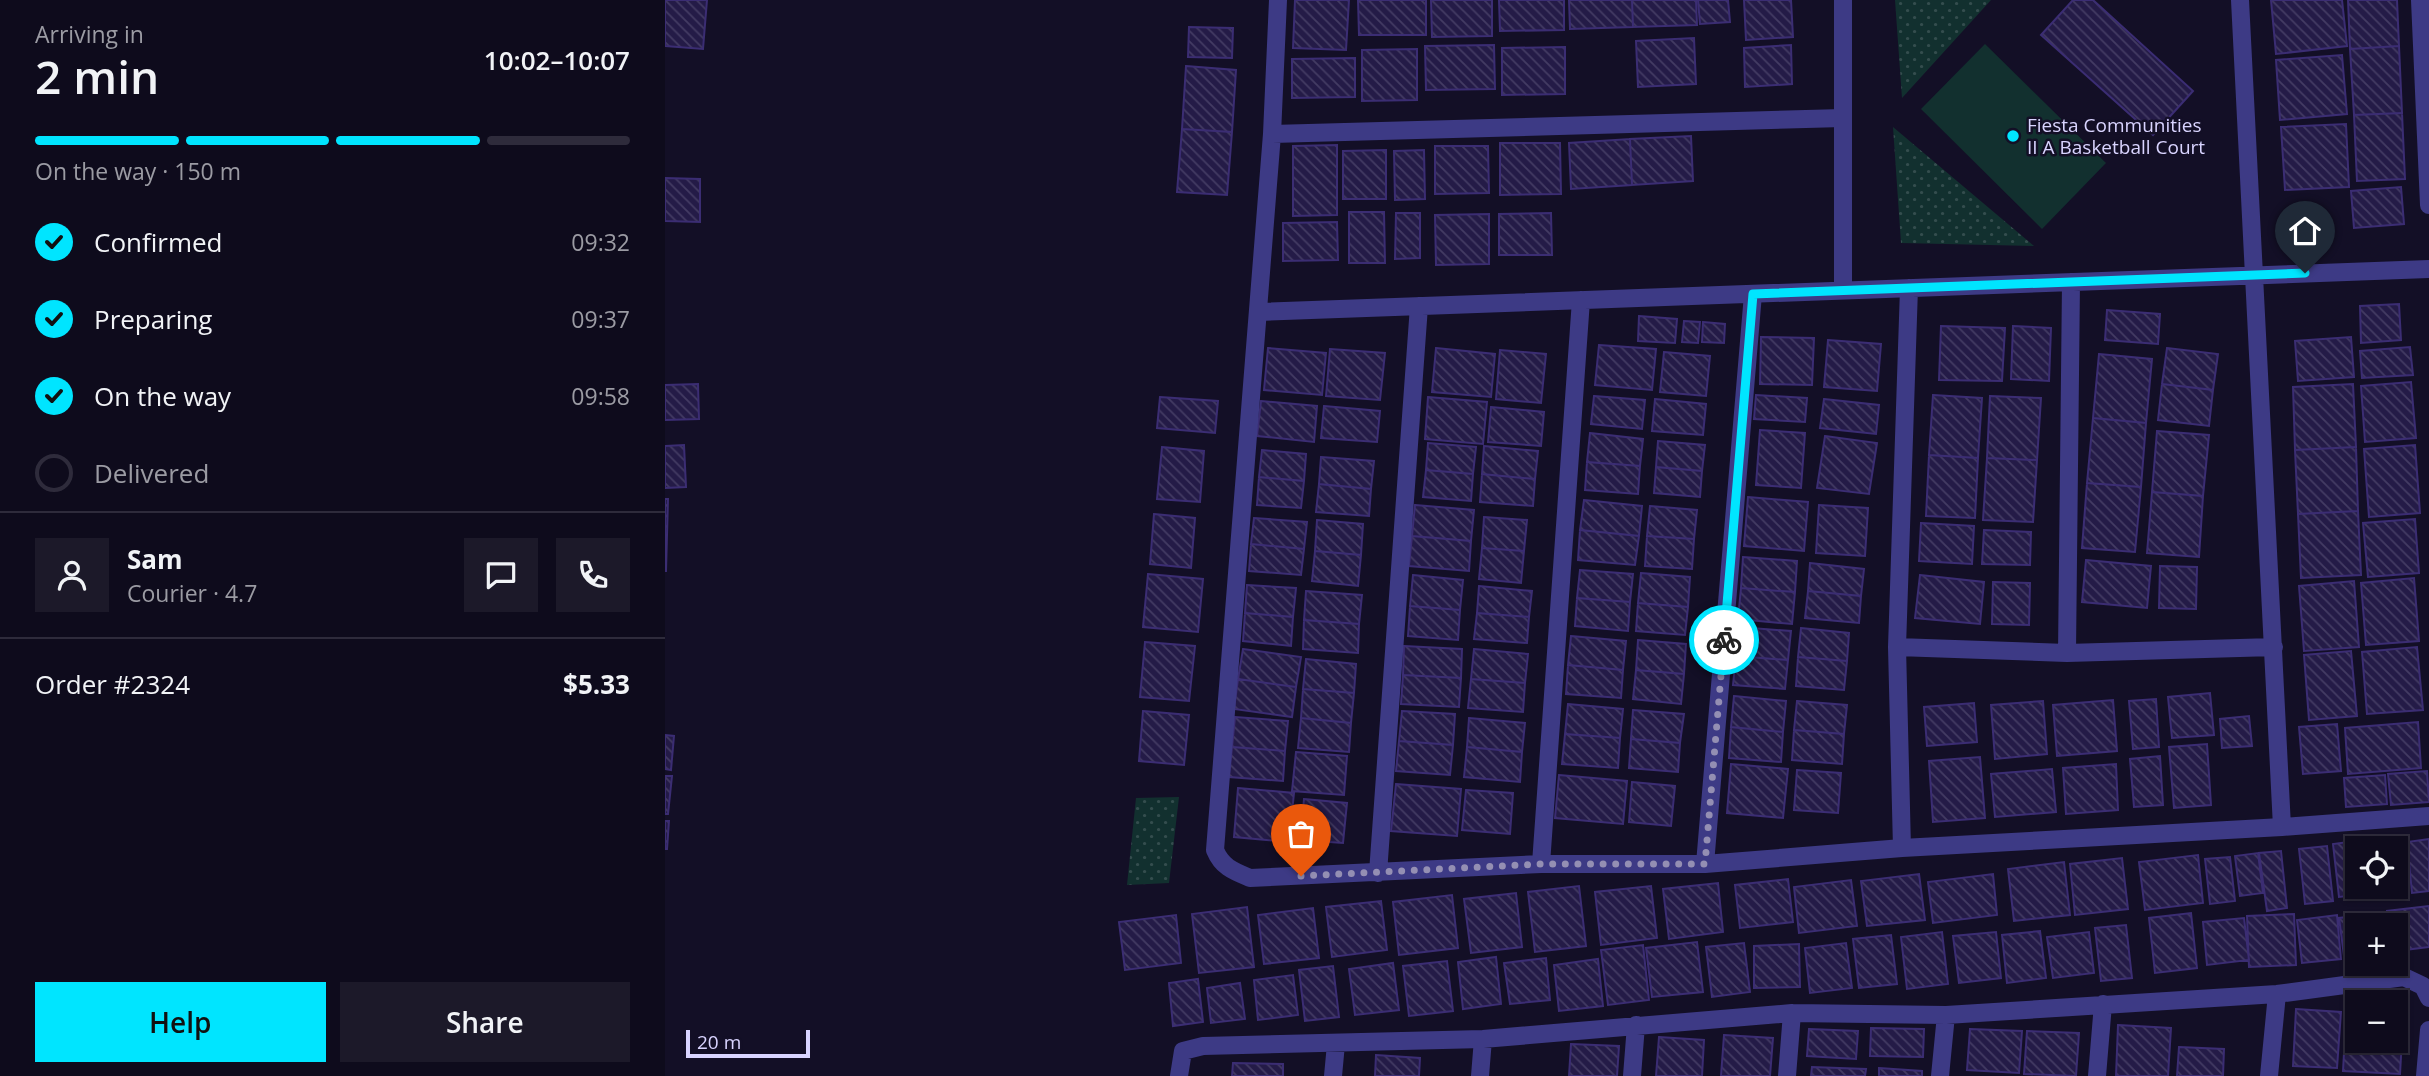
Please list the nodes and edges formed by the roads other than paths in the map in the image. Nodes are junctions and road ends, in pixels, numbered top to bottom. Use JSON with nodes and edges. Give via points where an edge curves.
{"nodes":[{"id":1,"x":1278,"y":0,"type":"edge"},
{"id":2,"x":1843,"y":0,"type":"edge"},
{"id":3,"x":2240,"y":0,"type":"edge"},
{"id":4,"x":2420,"y":0,"type":"edge"},
{"id":5,"x":1843,"y":118,"type":"junction"},
{"id":6,"x":1272,"y":134,"type":"junction"},
{"id":7,"x":2429,"y":205,"type":"edge"},
{"id":8,"x":2429,"y":269,"type":"edge"},
{"id":9,"x":2255,"y":275,"type":"junction"},
{"id":10,"x":2071,"y":282,"type":"junction"},
{"id":11,"x":1909,"y":288,"type":"junction"},
{"id":12,"x":1843,"y":290,"type":"junction"},
{"id":13,"x":1753,"y":294,"type":"junction"},
{"id":14,"x":1581,"y":300,"type":"junction"},
{"id":15,"x":1419,"y":306,"type":"junction"},
{"id":16,"x":1259,"y":312,"type":"junction"},
{"id":17,"x":1897,"y":647,"type":"junction"},
{"id":18,"x":2274,"y":648,"type":"junction"},
{"id":19,"x":2067,"y":653,"type":"junction"},
{"id":20,"x":2429,"y":816,"type":"edge"},
{"id":21,"x":2282,"y":827,"type":"junction"},
{"id":22,"x":1902,"y":848,"type":"junction"},
{"id":23,"x":1541,"y":864,"type":"junction"},
{"id":24,"x":1705,"y":864,"type":"junction"},
{"id":25,"x":1378,"y":873,"type":"junction"},
{"id":26,"x":2277,"y":994,"type":"junction"},
{"id":27,"x":2429,"y":998,"type":"edge"},
{"id":28,"x":2103,"y":1004,"type":"junction"},
{"id":29,"x":1792,"y":1013,"type":"junction"},
{"id":30,"x":1946,"y":1015,"type":"junction"},
{"id":31,"x":1636,"y":1025,"type":"junction"},
{"id":32,"x":2429,"y":1030,"type":"edge"},
{"id":33,"x":1483,"y":1039,"type":"junction"},
{"id":34,"x":1336,"y":1044,"type":"junction"},
{"id":35,"x":1179,"y":1076,"type":"edge"},
{"id":36,"x":1333,"y":1076,"type":"edge"},
{"id":37,"x":1480,"y":1076,"type":"edge"},
{"id":38,"x":1632,"y":1076,"type":"edge"},
{"id":39,"x":1787,"y":1076,"type":"edge"},
{"id":40,"x":1940,"y":1076,"type":"edge"},
{"id":41,"x":2097,"y":1076,"type":"edge"},
{"id":42,"x":2269,"y":1076,"type":"edge"},
{"id":43,"x":2425,"y":1076,"type":"edge"}],
"edges":[{"from":1,"to":6,"type":"street"},
{"from":2,"to":5,"type":"street"},
{"from":3,"to":9,"type":"street"},
{"from":4,"to":7,"type":"street"},
{"from":5,"to":6,"type":"street"},
{"from":5,"to":12,"type":"street"},
{"from":6,"to":16,"type":"street"},
{"from":8,"to":9,"type":"street"},
{"from":9,"to":10,"type":"street"},
{"from":9,"to":18,"type":"street"},
{"from":10,"to":11,"type":"street"},
{"from":10,"to":19,"type":"street"},
{"from":11,"to":12,"type":"street"},
{"from":11,"to":17,"type":"street"},
{"from":12,"to":13,"type":"street"},
{"from":13,"to":14,"type":"street"},
{"from":13,"to":24,"type":"street"},
{"from":14,"to":15,"type":"street"},
{"from":14,"to":23,"type":"street"},
{"from":15,"to":16,"type":"street"},
{"from":15,"to":25,"type":"street"},
{"from":16,"to":25,"type":"street","via":[[1215,850],[1229,870],[1250,878]]},
{"from":17,"to":19,"type":"street"},
{"from":17,"to":22,"type":"street"},
{"from":18,"to":19,"type":"street"},
{"from":18,"to":21,"type":"street"},
{"from":20,"to":21,"type":"street"},
{"from":21,"to":22,"type":"street"},
{"from":22,"to":24,"type":"street"},
{"from":23,"to":24,"type":"street"},
{"from":23,"to":25,"type":"street"},
{"from":26,"to":27,"type":"street","via":[[2404,977],[2423,986]]},
{"from":26,"to":28,"type":"street"},
{"from":26,"to":42,"type":"street"},
{"from":28,"to":30,"type":"street"},
{"from":28,"to":41,"type":"street"},
{"from":29,"to":30,"type":"street"},
{"from":29,"to":31,"type":"street"},
{"from":29,"to":39,"type":"street"},
{"from":30,"to":40,"type":"street"},
{"from":31,"to":33,"type":"street"},
{"from":31,"to":38,"type":"street"},
{"from":32,"to":43,"type":"street"},
{"from":33,"to":34,"type":"street"},
{"from":33,"to":37,"type":"street"},
{"from":34,"to":35,"type":"street","via":[[1203,1046],[1183,1051]]},
{"from":34,"to":36,"type":"street"}]}
